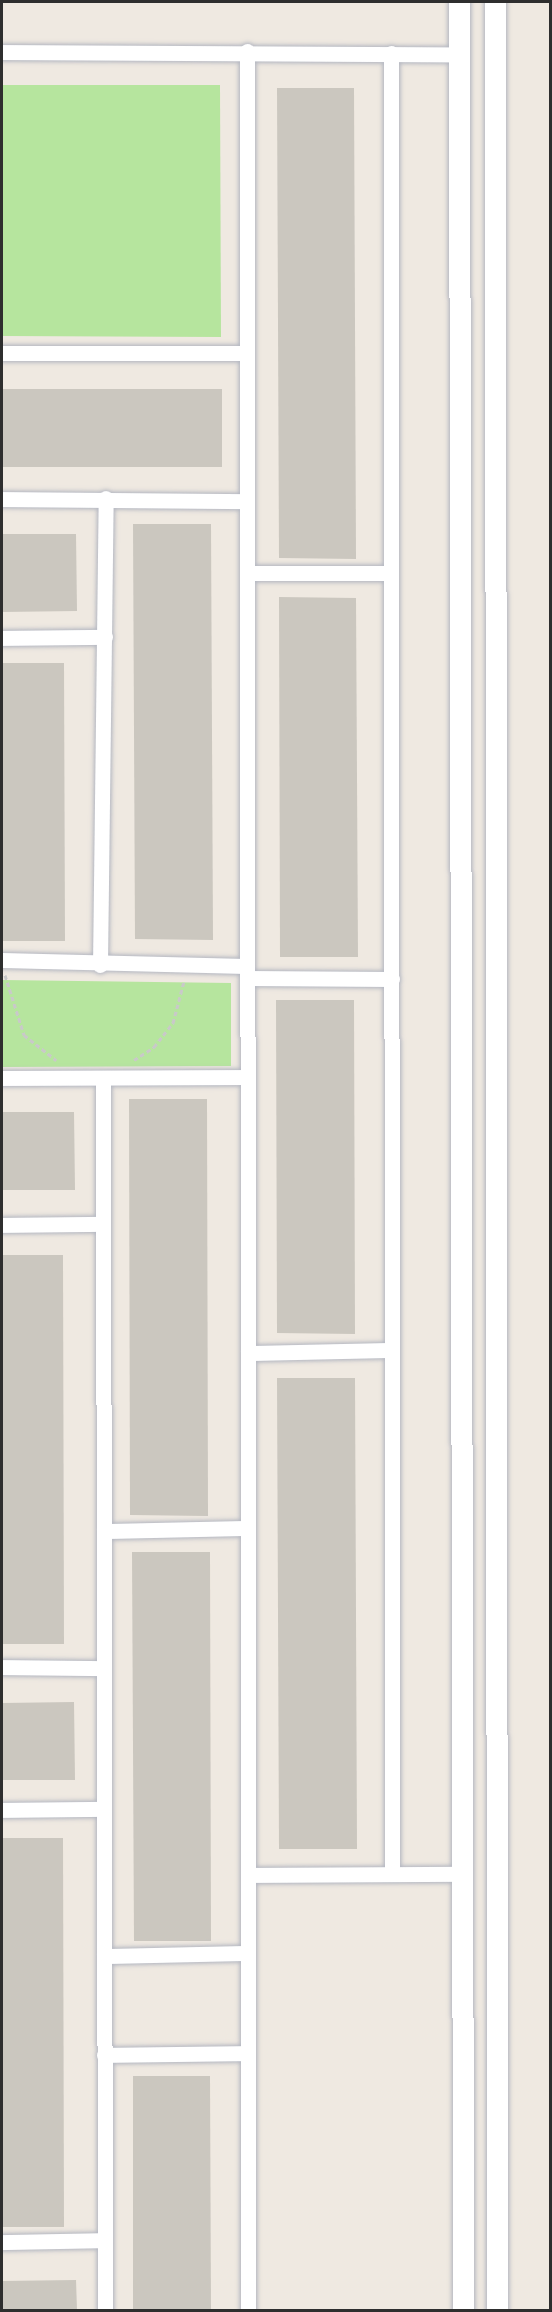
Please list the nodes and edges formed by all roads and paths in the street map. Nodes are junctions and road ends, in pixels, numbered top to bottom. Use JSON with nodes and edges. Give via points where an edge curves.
{"nodes":[{"id":1,"x":459,"y":2,"type":"edge"},
{"id":2,"x":495,"y":2,"type":"edge"},
{"id":3,"x":247,"y":51,"type":"junction"},
{"id":4,"x":2,"y":52,"type":"edge"},
{"id":5,"x":391,"y":53,"type":"junction"},
{"id":6,"x":460,"y":54,"type":"junction"},
{"id":7,"x":247,"y":353,"type":"junction"},
{"id":8,"x":2,"y":354,"type":"edge"},
{"id":9,"x":106,"y":498,"type":"junction"},
{"id":10,"x":2,"y":499,"type":"edge"},
{"id":11,"x":247,"y":501,"type":"junction"},
{"id":12,"x":247,"y":573,"type":"junction"},
{"id":13,"x":391,"y":573,"type":"junction"},
{"id":14,"x":105,"y":637,"type":"junction"},
{"id":15,"x":2,"y":638,"type":"edge"},
{"id":16,"x":2,"y":965,"type":"edge"},
{"id":17,"x":100,"y":965,"type":"junction"},
{"id":18,"x":185,"y":967,"type":"junction"},
{"id":19,"x":247,"y":972,"type":"junction"},
{"id":20,"x":392,"y":979,"type":"junction"},
{"id":21,"x":63,"y":1063,"type":"dead end"},
{"id":22,"x":248,"y":1077,"type":"junction"},
{"id":23,"x":2,"y":1078,"type":"edge"},
{"id":24,"x":103,"y":1080,"type":"junction"},
{"id":25,"x":103,"y":1224,"type":"junction"},
{"id":26,"x":2,"y":1225,"type":"edge"},
{"id":27,"x":392,"y":1350,"type":"junction"},
{"id":28,"x":248,"y":1353,"type":"junction"},
{"id":29,"x":463,"y":1520,"type":"junction"},
{"id":30,"x":495,"y":1521,"type":"junction"},
{"id":31,"x":248,"y":1528,"type":"junction"},
{"id":32,"x":104,"y":1531,"type":"junction"},
{"id":33,"x":2,"y":1667,"type":"edge"},
{"id":34,"x":104,"y":1668,"type":"junction"},
{"id":35,"x":104,"y":1809,"type":"junction"},
{"id":36,"x":2,"y":1810,"type":"edge"},
{"id":37,"x":392,"y":1874,"type":"junction"},
{"id":38,"x":462,"y":1874,"type":"junction"},
{"id":39,"x":248,"y":1875,"type":"junction"},
{"id":40,"x":248,"y":1953,"type":"junction"},
{"id":41,"x":104,"y":1956,"type":"junction"},
{"id":42,"x":248,"y":2053,"type":"junction"},
{"id":43,"x":104,"y":2055,"type":"junction"},
{"id":44,"x":104,"y":2240,"type":"junction"},
{"id":45,"x":2,"y":2242,"type":"edge"},
{"id":46,"x":105,"y":2310,"type":"edge"},
{"id":47,"x":248,"y":2310,"type":"edge"},
{"id":48,"x":463,"y":2310,"type":"edge"},
{"id":49,"x":497,"y":2310,"type":"edge"}],
"edges":[{"from":1,"to":6,"type":"street"},
{"from":2,"to":30,"type":"street"},
{"from":3,"to":4,"type":"street"},
{"from":3,"to":5,"type":"street"},
{"from":3,"to":7,"type":"street"},
{"from":5,"to":6,"type":"street"},
{"from":5,"to":13,"type":"street"},
{"from":6,"to":29,"type":"street"},
{"from":7,"to":8,"type":"street"},
{"from":7,"to":11,"type":"street"},
{"from":9,"to":10,"type":"street"},
{"from":9,"to":11,"type":"street"},
{"from":9,"to":14,"type":"street"},
{"from":11,"to":12,"type":"street"},
{"from":12,"to":13,"type":"street"},
{"from":12,"to":19,"type":"street"},
{"from":13,"to":20,"type":"street"},
{"from":14,"to":15,"type":"street"},
{"from":14,"to":17,"type":"street"},
{"from":16,"to":17,"type":"street"},
{"from":16,"to":21,"type":"path","via":[[24,1035]]},
{"from":17,"to":18,"type":"street"},
{"from":18,"to":19,"type":"street"},
{"from":18,"to":24,"type":"path","via":[[181,1004],[168,1031],[147,1052],[115,1068]]},
{"from":19,"to":20,"type":"street"},
{"from":19,"to":22,"type":"street"},
{"from":20,"to":27,"type":"street"},
{"from":22,"to":24,"type":"street"},
{"from":22,"to":28,"type":"street"},
{"from":23,"to":24,"type":"street"},
{"from":24,"to":25,"type":"street"},
{"from":25,"to":26,"type":"street"},
{"from":25,"to":32,"type":"street"},
{"from":27,"to":28,"type":"street"},
{"from":27,"to":37,"type":"street"},
{"from":28,"to":31,"type":"street"},
{"from":29,"to":30,"type":"street"},
{"from":29,"to":38,"type":"street"},
{"from":30,"to":49,"type":"street"},
{"from":31,"to":32,"type":"street"},
{"from":31,"to":39,"type":"street"},
{"from":32,"to":34,"type":"street"},
{"from":33,"to":34,"type":"street"},
{"from":34,"to":35,"type":"street"},
{"from":35,"to":36,"type":"street"},
{"from":35,"to":41,"type":"street"},
{"from":37,"to":38,"type":"street"},
{"from":37,"to":39,"type":"street"},
{"from":38,"to":48,"type":"street"},
{"from":39,"to":40,"type":"street"},
{"from":40,"to":41,"type":"street"},
{"from":40,"to":42,"type":"street"},
{"from":41,"to":43,"type":"street"},
{"from":42,"to":43,"type":"street"},
{"from":42,"to":47,"type":"street"},
{"from":43,"to":44,"type":"street"},
{"from":44,"to":45,"type":"street"},
{"from":44,"to":46,"type":"street"}]}
